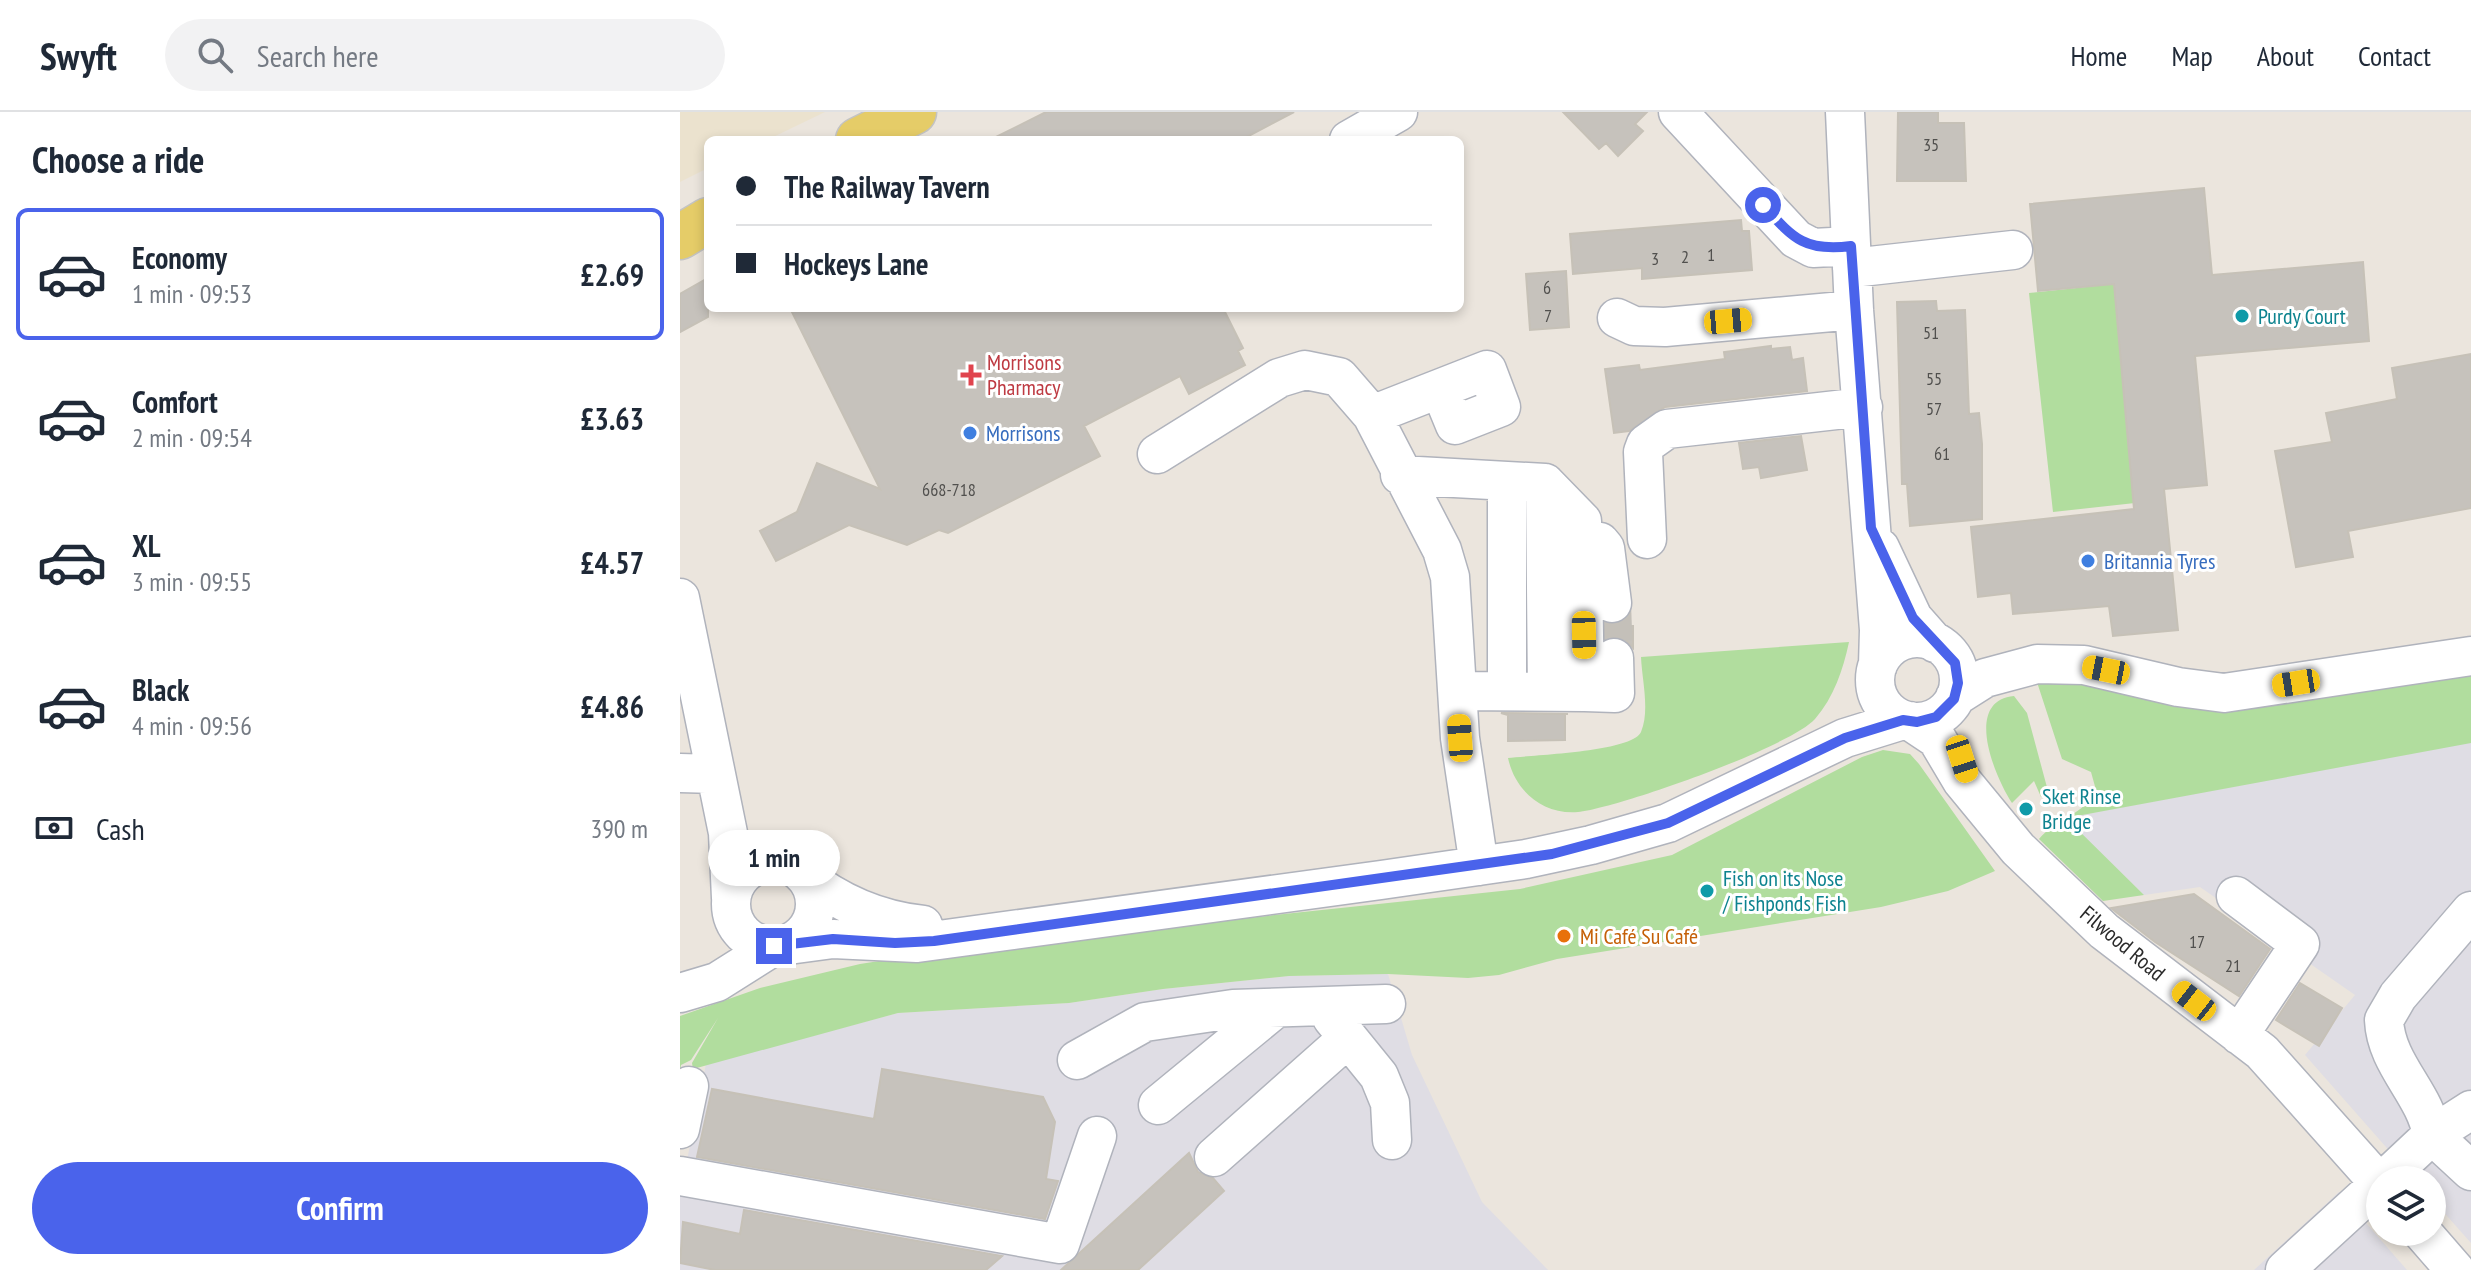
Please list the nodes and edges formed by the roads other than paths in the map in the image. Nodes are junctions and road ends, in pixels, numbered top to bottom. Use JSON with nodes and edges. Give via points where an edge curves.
{"nodes":[{"id":1,"x":914,"y":112,"type":"edge"},
{"id":2,"x":1398,"y":112,"type":"edge"},
{"id":3,"x":1678,"y":112,"type":"edge"},
{"id":4,"x":1845,"y":112,"type":"edge"},
{"id":5,"x":866,"y":136,"type":"edge"},
{"id":6,"x":1356,"y":136,"type":"edge"},
{"id":7,"x":704,"y":222,"type":"edge"},
{"id":8,"x":680,"y":237,"type":"edge"},
{"id":9,"x":2013,"y":250,"type":"dead end"},
{"id":10,"x":1852,"y":257,"type":"junction"},
{"id":11,"x":1854,"y":310,"type":"junction"},
{"id":12,"x":1617,"y":318,"type":"dead end"},
{"id":13,"x":1441,"y":391,"type":"dead end"},
{"id":14,"x":1863,"y":407,"type":"junction"},
{"id":15,"x":1372,"y":415,"type":"junction"},
{"id":16,"x":1157,"y":454,"type":"dead end"},
{"id":17,"x":1400,"y":475,"type":"junction"},
{"id":18,"x":1507,"y":482,"type":"junction"},
{"id":19,"x":1545,"y":483,"type":"junction"},
{"id":20,"x":1582,"y":521,"type":"junction"},
{"id":21,"x":1871,"y":528,"type":"junction"},
{"id":22,"x":1647,"y":539,"type":"dead end"},
{"id":23,"x":680,"y":598,"type":"edge"},
{"id":24,"x":1612,"y":603,"type":"tunnel mouth"},
{"id":25,"x":1938,"y":644,"type":"junction"},
{"id":26,"x":2471,"y":656,"type":"edge"},
{"id":27,"x":1614,"y":658,"type":"tunnel mouth"},
{"id":28,"x":2129,"y":674,"type":"junction"},
{"id":29,"x":1877,"y":677,"type":"junction"},
{"id":30,"x":1457,"y":691,"type":"junction"},
{"id":31,"x":1507,"y":691,"type":"junction"},
{"id":32,"x":1547,"y":691,"type":"junction"},
{"id":33,"x":1585,"y":692,"type":"junction"},
{"id":34,"x":1955,"y":698,"type":"junction"},
{"id":35,"x":690,"y":700,"type":"edge"},
{"id":36,"x":1907,"y":721,"type":"junction"},
{"id":37,"x":1793,"y":765,"type":"junction"},
{"id":38,"x":698,"y":774,"type":"edge"},
{"id":39,"x":1974,"y":797,"type":"junction"},
{"id":40,"x":1479,"y":866,"type":"junction"},
{"id":41,"x":796,"y":870,"type":"junction"},
{"id":42,"x":2236,"y":896,"type":"dead end"},
{"id":43,"x":731,"y":905,"type":"junction"},
{"id":44,"x":2471,"y":911,"type":"edge"},
{"id":45,"x":1014,"y":930,"type":"junction"},
{"id":46,"x":778,"y":946,"type":"junction"},
{"id":47,"x":680,"y":990,"type":"edge"},
{"id":48,"x":1386,"y":1004,"type":"dead end"},
{"id":49,"x":1322,"y":1006,"type":"junction"},
{"id":50,"x":1276,"y":1008,"type":"junction"},
{"id":51,"x":2239,"y":1035,"type":"junction"},
{"id":52,"x":1348,"y":1038,"type":"junction"},
{"id":53,"x":1077,"y":1060,"type":"dead end"},
{"id":54,"x":689,"y":1086,"type":"dead end"},
{"id":55,"x":1158,"y":1105,"type":"dead end"},
{"id":56,"x":2471,"y":1110,"type":"edge"},
{"id":57,"x":680,"y":1129,"type":"edge"},
{"id":58,"x":2432,"y":1135,"type":"junction"},
{"id":59,"x":1097,"y":1136,"type":"dead end"},
{"id":60,"x":1392,"y":1140,"type":"dead end"},
{"id":61,"x":1214,"y":1157,"type":"dead end"},
{"id":62,"x":2366,"y":1166,"type":"edge"},
{"id":63,"x":2399,"y":1166,"type":"edge"},
{"id":64,"x":2471,"y":1171,"type":"edge"},
{"id":65,"x":680,"y":1176,"type":"edge"},
{"id":66,"x":2366,"y":1197,"type":"edge"},
{"id":67,"x":2285,"y":1270,"type":"edge"}],
"edges":[{"from":1,"to":5,"type":"main road"},
{"from":2,"to":6,"type":"street"},
{"from":3,"to":10,"type":"street","via":[[1796,239]]},
{"from":4,"to":10,"type":"street"},
{"from":7,"to":8,"type":"main road"},
{"from":9,"to":10,"type":"street"},
{"from":10,"to":11,"type":"street"},
{"from":11,"to":12,"type":"street","via":[[1665,327],[1634,326]]},
{"from":11,"to":14,"type":"street"},
{"from":13,"to":15,"type":"street"},
{"from":14,"to":21,"type":"street"},
{"from":14,"to":22,"type":"street","via":[[1683,426],[1653,437],[1643,452]]},
{"from":15,"to":16,"type":"street","via":[[1339,377],[1305,370],[1279,378]]},
{"from":15,"to":17,"type":"street"},
{"from":17,"to":18,"type":"street"},
{"from":17,"to":30,"type":"street","via":[[1442,550],[1450,577]]},
{"from":18,"to":19,"type":"street"},
{"from":18,"to":31,"type":"street"},
{"from":19,"to":20,"type":"street"},
{"from":19,"to":32,"type":"street"},
{"from":20,"to":24,"type":"street","via":[[1605,548]]},
{"from":20,"to":33,"type":"street"},
{"from":21,"to":25,"type":"street","via":[[1913,618]]},
{"from":21,"to":29,"type":"street"},
{"from":23,"to":35,"type":"street"},
{"from":25,"to":28,"type":"street","via":[[1979,652],[2063,653]]},
{"from":25,"to":29,"type":"street","via":[[1915,638],[1901,642],[1890,648]]},
{"from":25,"to":34,"type":"street","via":[[1957,669]]},
{"from":26,"to":28,"type":"street","via":[[2237,692],[2196,691]]},
{"from":27,"to":33,"type":"street","via":[[1615,693]]},
{"from":28,"to":34,"type":"street","via":[[2075,664],[2037,664],[1985,678]]},
{"from":29,"to":36,"type":"street","via":[[1887,710]]},
{"from":29,"to":37,"type":"street","via":[[1847,722]]},
{"from":30,"to":31,"type":"street"},
{"from":30,"to":40,"type":"street"},
{"from":31,"to":32,"type":"street"},
{"from":32,"to":33,"type":"street"},
{"from":34,"to":36,"type":"street","via":[[1936,717]]},
{"from":34,"to":39,"type":"street","name":"Filwood Road","via":[[1960,751]]},
{"from":35,"to":38,"type":"street"},
{"from":36,"to":37,"type":"street","via":[[1845,738]]},
{"from":36,"to":39,"type":"street","name":"Filwood Road","via":[[1937,739]]},
{"from":37,"to":40,"type":"street","via":[[1650,830]]},
{"from":38,"to":41,"type":"street","via":[[745,827]]},
{"from":38,"to":43,"type":"street","via":[[730,848]]},
{"from":39,"to":51,"type":"street","name":"Filwood Road","via":[[2018,849],[2104,931]]},
{"from":40,"to":45,"type":"street"},
{"from":41,"to":43,"type":"street","via":[[769,862],[749,869],[735,885]]},
{"from":41,"to":45,"type":"street","via":[[837,900],[900,922]]},
{"from":41,"to":46,"type":"street","via":[[814,894],[813,916],[801,935]]},
{"from":42,"to":51,"type":"street","via":[[2300,944]]},
{"from":43,"to":46,"type":"street","via":[[746,937]]},
{"from":43,"to":47,"type":"street","via":[[717,954]]},
{"from":44,"to":58,"type":"street","via":[[2398,996],[2384,1020],[2391,1056],[2429,1115]]},
{"from":45,"to":46,"type":"street","via":[[917,943],[833,939]]},
{"from":46,"to":47,"type":"street","via":[[717,982]]},
{"from":48,"to":49,"type":"street"},
{"from":49,"to":50,"type":"street"},
{"from":49,"to":52,"type":"street"},
{"from":50,"to":53,"type":"street","via":[[1145,1022]]},
{"from":50,"to":55,"type":"street"},
{"from":51,"to":62,"type":"street","name":"Filwood Road","via":[[2262,1052]]},
{"from":52,"to":60,"type":"street","via":[[1379,1076],[1390,1103]]},
{"from":52,"to":61,"type":"street"},
{"from":54,"to":57,"type":"street"},
{"from":56,"to":58,"type":"street"},
{"from":58,"to":63,"type":"street"},
{"from":58,"to":64,"type":"street"},
{"from":59,"to":65,"type":"street","via":[[1060,1244]]},
{"from":66,"to":67,"type":"street"}]}
